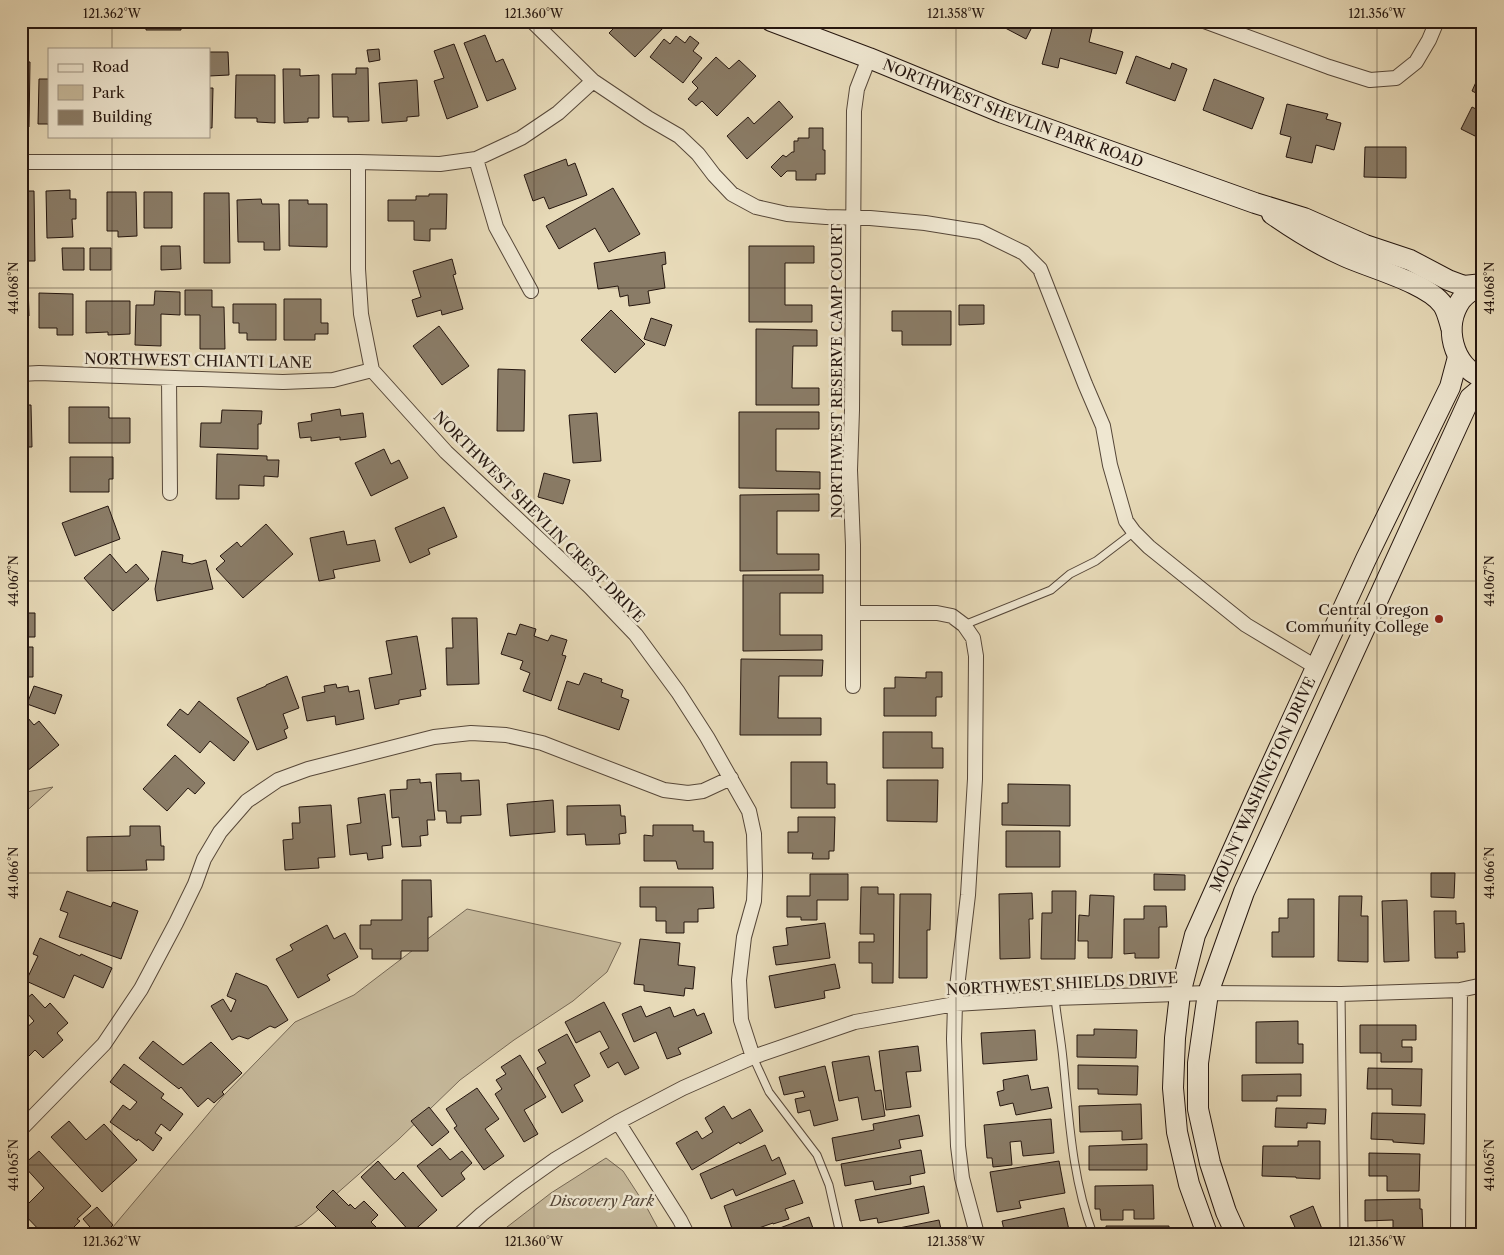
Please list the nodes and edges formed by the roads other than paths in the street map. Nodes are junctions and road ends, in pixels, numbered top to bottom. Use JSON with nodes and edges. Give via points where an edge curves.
{"nodes":[{"id":1,"x":532,"y":21,"type":"edge"},
{"id":2,"x":771,"y":21,"type":"edge"},
{"id":3,"x":1204,"y":21,"type":"edge"},
{"id":4,"x":1437,"y":21,"type":"edge"},
{"id":5,"x":869,"y":58,"type":"junction"},
{"id":6,"x":593,"y":80,"type":"junction"},
{"id":7,"x":476,"y":159,"type":"junction"},
{"id":8,"x":21,"y":162,"type":"edge"},
{"id":9,"x":358,"y":162,"type":"junction"},
{"id":10,"x":1256,"y":203,"type":"junction"},
{"id":11,"x":854,"y":218,"type":"junction"},
{"id":12,"x":1483,"y":284,"type":"edge"},
{"id":13,"x":531,"y":291,"type":"dead end"},
{"id":14,"x":1451,"y":327,"type":"junction"},
{"id":15,"x":1458,"y":357,"type":"junction"},
{"id":16,"x":372,"y":370,"type":"junction"},
{"id":17,"x":21,"y":374,"type":"edge"},
{"id":18,"x":169,"y":378,"type":"junction"},
{"id":19,"x":1483,"y":378,"type":"edge"},
{"id":20,"x":1483,"y":387,"type":"edge"},
{"id":21,"x":170,"y":493,"type":"dead end"},
{"id":22,"x":1134,"y":532,"type":"junction"},
{"id":23,"x":853,"y":613,"type":"junction"},
{"id":24,"x":964,"y":625,"type":"junction"},
{"id":25,"x":1316,"y":667,"type":"junction"},
{"id":26,"x":853,"y":686,"type":"dead end"},
{"id":27,"x":731,"y":778,"type":"junction"},
{"id":28,"x":1483,"y":986,"type":"edge"},
{"id":29,"x":1460,"y":990,"type":"junction"},
{"id":30,"x":1208,"y":993,"type":"junction"},
{"id":31,"x":1180,"y":994,"type":"junction"},
{"id":32,"x":1341,"y":994,"type":"junction"},
{"id":33,"x":1055,"y":998,"type":"junction"},
{"id":34,"x":955,"y":1004,"type":"junction"},
{"id":35,"x":753,"y":1057,"type":"junction"},
{"id":36,"x":618,"y":1122,"type":"junction"},
{"id":37,"x":21,"y":1129,"type":"edge"},
{"id":38,"x":460,"y":1234,"type":"edge"},
{"id":39,"x":687,"y":1234,"type":"edge"},
{"id":40,"x":840,"y":1234,"type":"edge"},
{"id":41,"x":977,"y":1234,"type":"edge"},
{"id":42,"x":1093,"y":1234,"type":"edge"},
{"id":43,"x":1207,"y":1234,"type":"edge"},
{"id":44,"x":1236,"y":1234,"type":"edge"},
{"id":45,"x":1344,"y":1234,"type":"edge"},
{"id":46,"x":1458,"y":1234,"type":"edge"}],
"edges":[{"from":1,"to":6,"type":"street"},
{"from":2,"to":5,"type":"main road","name":"NORTHWEST SHEVLIN PARK ROAD"},
{"from":3,"to":4,"type":"street","via":[[1370,80],[1396,78],[1416,62]]},
{"from":5,"to":10,"type":"main road","name":"NORTHWEST SHEVLIN PARK ROAD","via":[[1002,113]]},
{"from":5,"to":11,"type":"street","name":"NORTHWEST RESERVE CAMP COURT","via":[[857,89],[854,111]]},
{"from":6,"to":7,"type":"street","via":[[558,113],[536,128]]},
{"from":6,"to":11,"type":"street","via":[[679,136],[732,194],[756,206],[787,214]]},
{"from":7,"to":9,"type":"street","via":[[440,164]]},
{"from":7,"to":13,"type":"street","via":[[496,227]]},
{"from":8,"to":9,"type":"street"},
{"from":9,"to":16,"type":"street","via":[[361,314]]},
{"from":10,"to":12,"type":"main road","name":"NORTHWEST SHEVLIN PARK ROAD","via":[[1304,218],[1365,245],[1410,260],[1464,286]]},
{"from":10,"to":14,"type":"main road","name":"NORTHWEST SHEVLIN PARK ROAD","via":[[1298,232],[1343,256],[1418,286],[1443,305]]},
{"from":11,"to":22,"type":"street","via":[[924,223],[981,232],[1024,253],[1040,268],[1103,426],[1120,500],[1126,520]]},
{"from":11,"to":23,"type":"street","name":"NORTHWEST RESERVE CAMP COURT","via":[[850,470]]},
{"from":12,"to":14,"type":"main road","via":[[1462,300]]},
{"from":14,"to":15,"type":"main road","name":"NORTHWEST SHEVLIN PARK ROAD"},
{"from":15,"to":19,"type":"main road","via":[[1467,368]]},
{"from":15,"to":25,"type":"main road","name":"MOUNT WASHINGTON DRIVE","via":[[1450,387]]},
{"from":16,"to":18,"type":"street","name":"NORTHWEST CHIANTI LANE","via":[[333,380],[300,382]]},
{"from":16,"to":27,"type":"street","name":"NORTHWEST SHEVLIN CREST DRIVE","via":[[446,452],[636,634],[678,692]]},
{"from":17,"to":18,"type":"street","name":"NORTHWEST CHIANTI LANE"},
{"from":18,"to":21,"type":"street"},
{"from":20,"to":30,"type":"main road","name":"MOUNT WASHINGTON DRIVE","via":[[1470,398],[1244,892]]},
{"from":22,"to":24,"type":"lane","via":[[1051,590]]},
{"from":22,"to":25,"type":"street","via":[[1246,626]]},
{"from":23,"to":24,"type":"street","via":[[937,613],[952,616]]},
{"from":23,"to":26,"type":"street","name":"NORTHWEST RESERVE CAMP COURT"},
{"from":24,"to":34,"type":"street","via":[[973,638],[976,656],[975,779],[968,895]]},
{"from":25,"to":31,"type":"main road","name":"MOUNT WASHINGTON DRIVE","via":[[1195,935]]},
{"from":27,"to":35,"type":"street","name":"NORTHWEST SHEVLIN CREST DRIVE","via":[[748,811],[754,834],[754,901],[744,937],[739,980],[741,1020]]},
{"from":27,"to":37,"type":"street","via":[[703,791],[664,790],[542,743],[506,734],[471,733],[434,737],[308,769],[278,780],[247,801],[220,832],[141,989],[104,1044]]},
{"from":28,"to":29,"type":"street","name":"NORTHWEST SHIELDS DRIVE"},
{"from":29,"to":32,"type":"street","name":"NORTHWEST SHIELDS DRIVE"},
{"from":29,"to":46,"type":"street"},
{"from":30,"to":31,"type":"street","name":"NORTHWEST SHIELDS DRIVE"},
{"from":30,"to":32,"type":"street","name":"NORTHWEST SHIELDS DRIVE"},
{"from":30,"to":44,"type":"main road","name":"MOUNT WASHINGTON DRIVE","via":[[1198,1063],[1198,1109],[1210,1163]]},
{"from":31,"to":33,"type":"street","name":"NORTHWEST SHIELDS DRIVE"},
{"from":31,"to":43,"type":"main road","name":"MOUNT WASHINGTON DRIVE","via":[[1174,1080],[1177,1132],[1189,1184]]},
{"from":32,"to":45,"type":"lane"},
{"from":33,"to":34,"type":"street","name":"NORTHWEST SHIELDS DRIVE"},
{"from":33,"to":42,"type":"lane","via":[[1075,1164],[1086,1217]]},
{"from":34,"to":35,"type":"street","name":"NORTHWEST SHIELDS DRIVE","via":[[855,1022]]},
{"from":34,"to":41,"type":"street","via":[[958,1146],[962,1178]]},
{"from":35,"to":36,"type":"street","name":"NORTHWEST SHIELDS DRIVE"},
{"from":35,"to":40,"type":"lane","via":[[769,1092],[817,1155],[830,1185]]},
{"from":36,"to":38,"type":"street","name":"NORTHWEST SHIELDS DRIVE","via":[[556,1159]]},
{"from":36,"to":39,"type":"street"}]}
